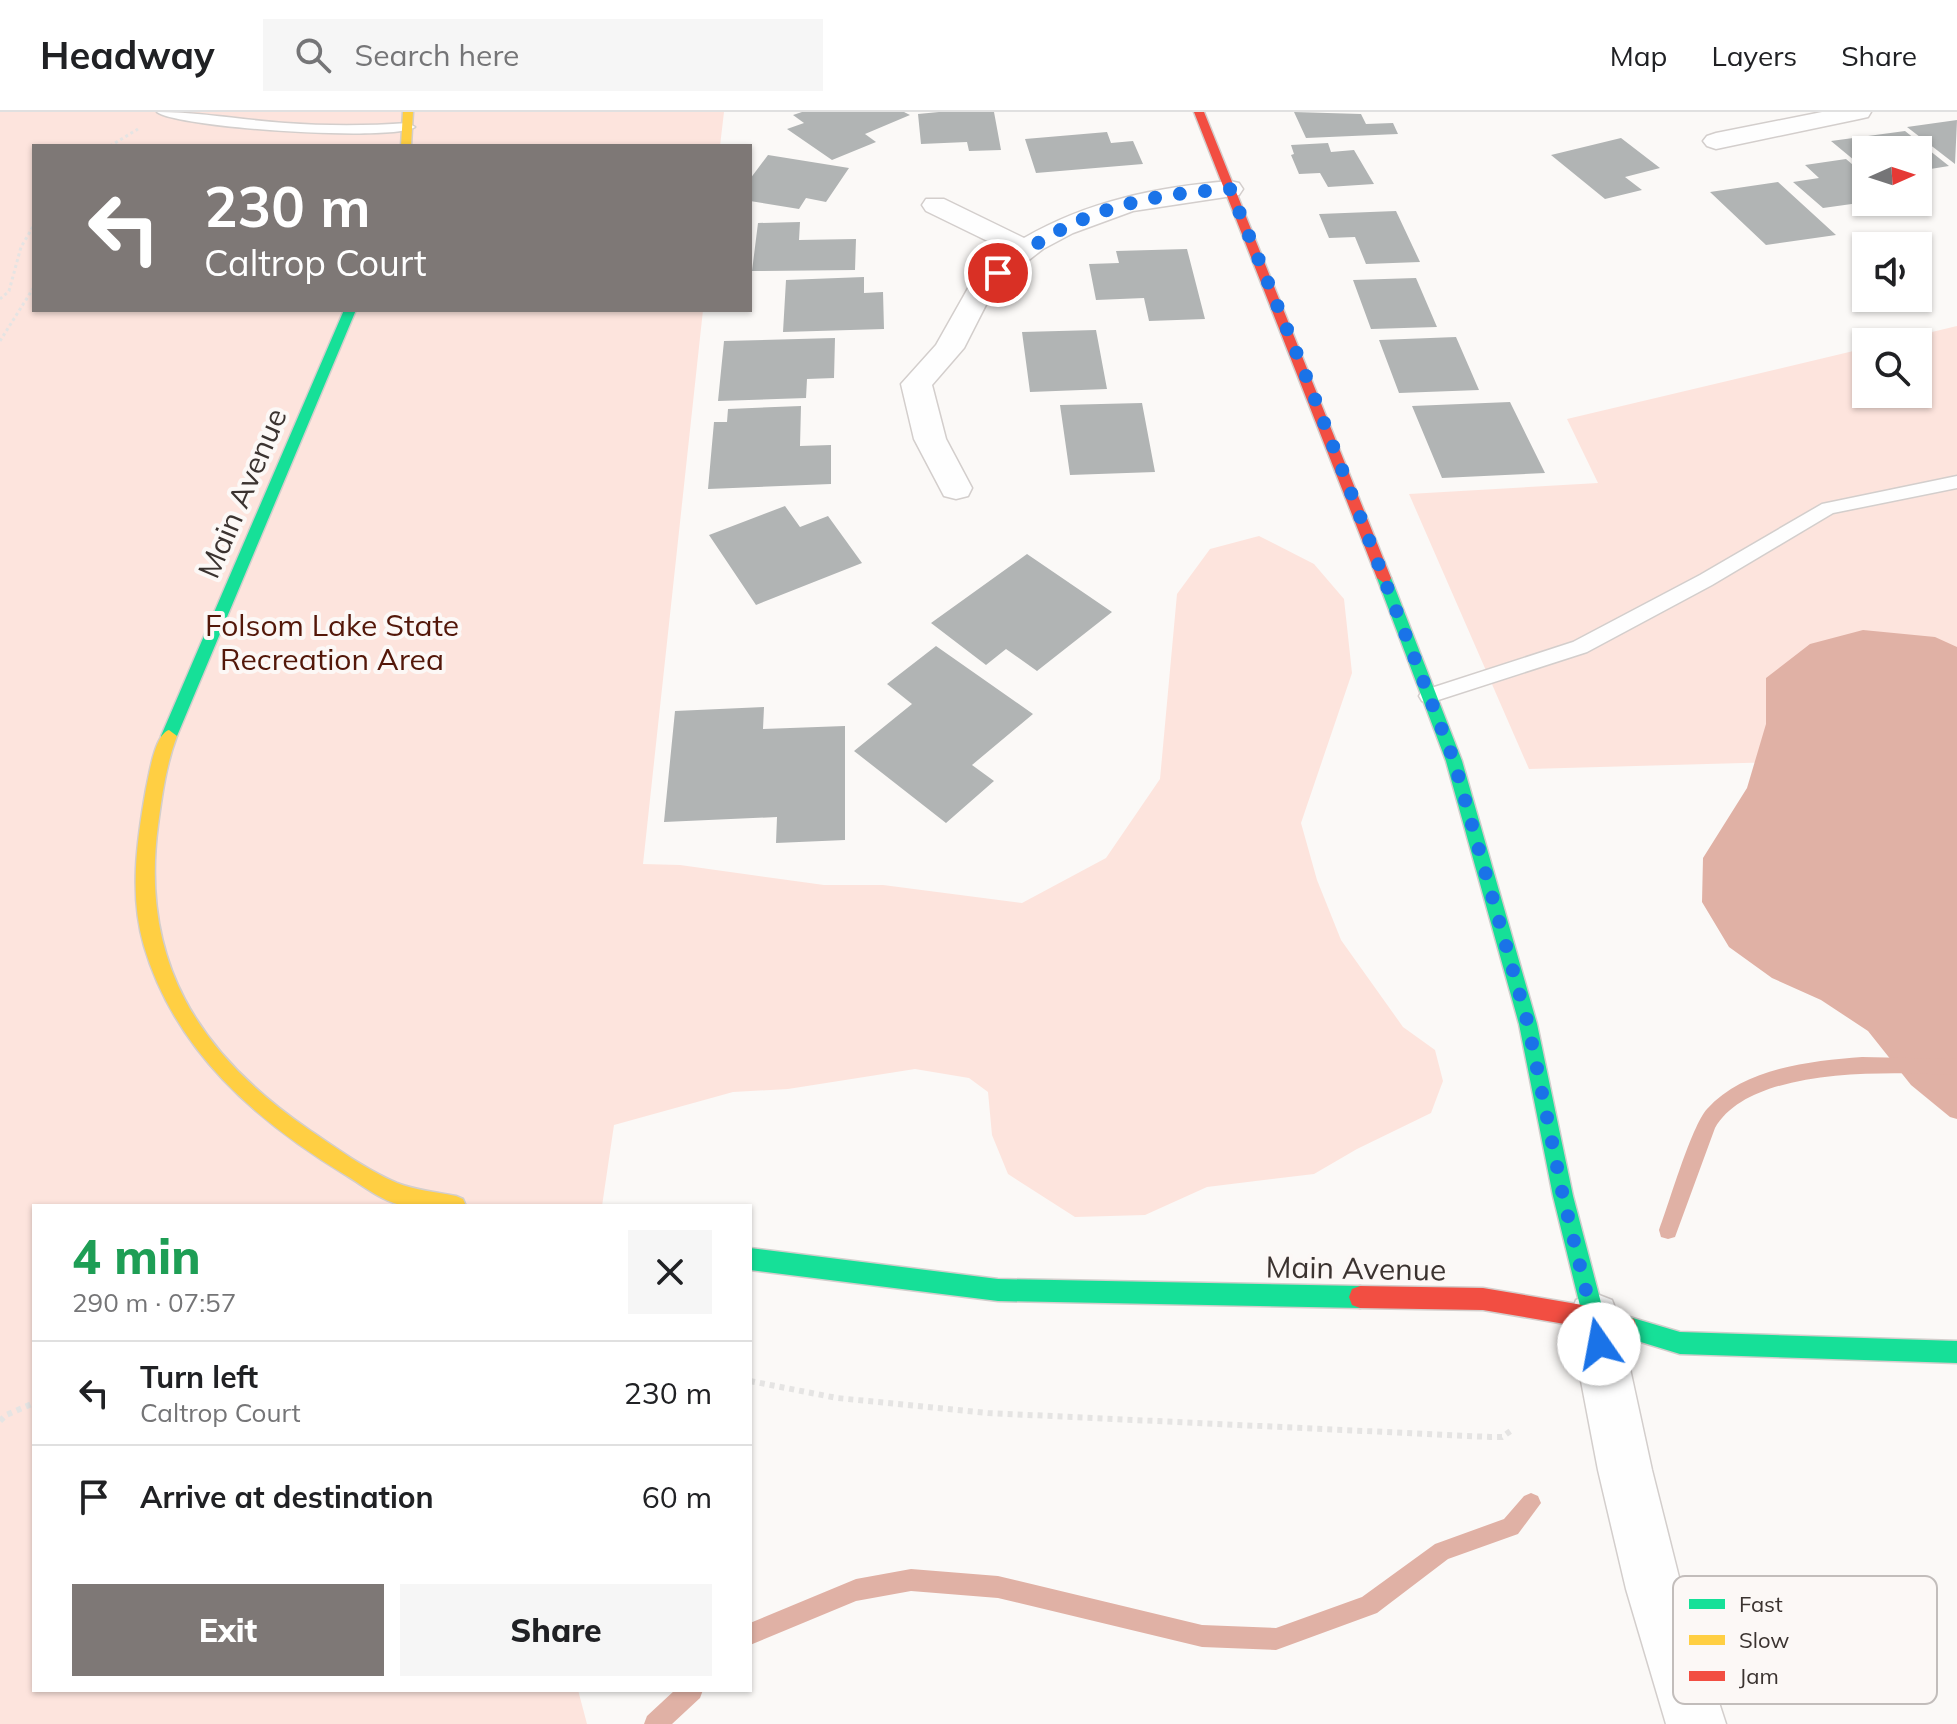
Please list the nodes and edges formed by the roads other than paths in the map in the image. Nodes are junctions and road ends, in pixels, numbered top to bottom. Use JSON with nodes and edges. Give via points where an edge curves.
{"nodes":[{"id":1,"x":163,"y":112,"type":"edge"},
{"id":2,"x":1199,"y":112,"type":"edge"},
{"id":3,"x":1859,"y":112,"type":"edge"},
{"id":4,"x":408,"y":119,"type":"edge"},
{"id":5,"x":1716,"y":141,"type":"dead end"},
{"id":6,"x":406,"y":144,"type":"edge"},
{"id":7,"x":1230,"y":189,"type":"junction"},
{"id":8,"x":935,"y":205,"type":"dead end"},
{"id":9,"x":1025,"y":249,"type":"junction"},
{"id":10,"x":349,"y":312,"type":"edge"},
{"id":11,"x":1957,"y":482,"type":"edge"},
{"id":12,"x":956,"y":488,"type":"dead end"},
{"id":13,"x":1429,"y":696,"type":"junction"},
{"id":14,"x":447,"y":1204,"type":"edge"},
{"id":15,"x":752,"y":1259,"type":"edge"},
{"id":16,"x":1594,"y":1318,"type":"junction"},
{"id":17,"x":1957,"y":1352,"type":"edge"},
{"id":18,"x":1673,"y":1650,"type":"edge"},
{"id":19,"x":1690,"y":1704,"type":"edge"},
{"id":20,"x":1696,"y":1724,"type":"edge"}],
"edges":[{"from":1,"to":4,"type":"lane","via":[[233,124],[380,129]]},
{"from":2,"to":7,"type":"street"},
{"from":3,"to":5,"type":"street"},
{"from":4,"to":6,"type":"street"},
{"from":7,"to":9,"type":"street","via":[[1119,205],[1070,223]]},
{"from":7,"to":13,"type":"street"},
{"from":8,"to":9,"type":"street"},
{"from":9,"to":12,"type":"street","via":[[980,290],[949,348],[916,384],[930,439]]},
{"from":10,"to":14,"type":"street","name":"Main Avenue","via":[[160,758],[147,829],[152,944],[191,1028],[225,1074],[279,1123],[396,1193]]},
{"from":11,"to":13,"type":"lane","via":[[1828,508],[1580,647]]},
{"from":13,"to":16,"type":"street","via":[[1454,761],[1528,1024]]},
{"from":15,"to":16,"type":"street","name":"Main Avenue","via":[[998,1290],[1469,1298]]},
{"from":16,"to":17,"type":"street","name":"Main Avenue","via":[[1680,1343]]},
{"from":16,"to":18,"type":"street","via":[[1625,1470]]},
{"from":19,"to":20,"type":"street"}]}
